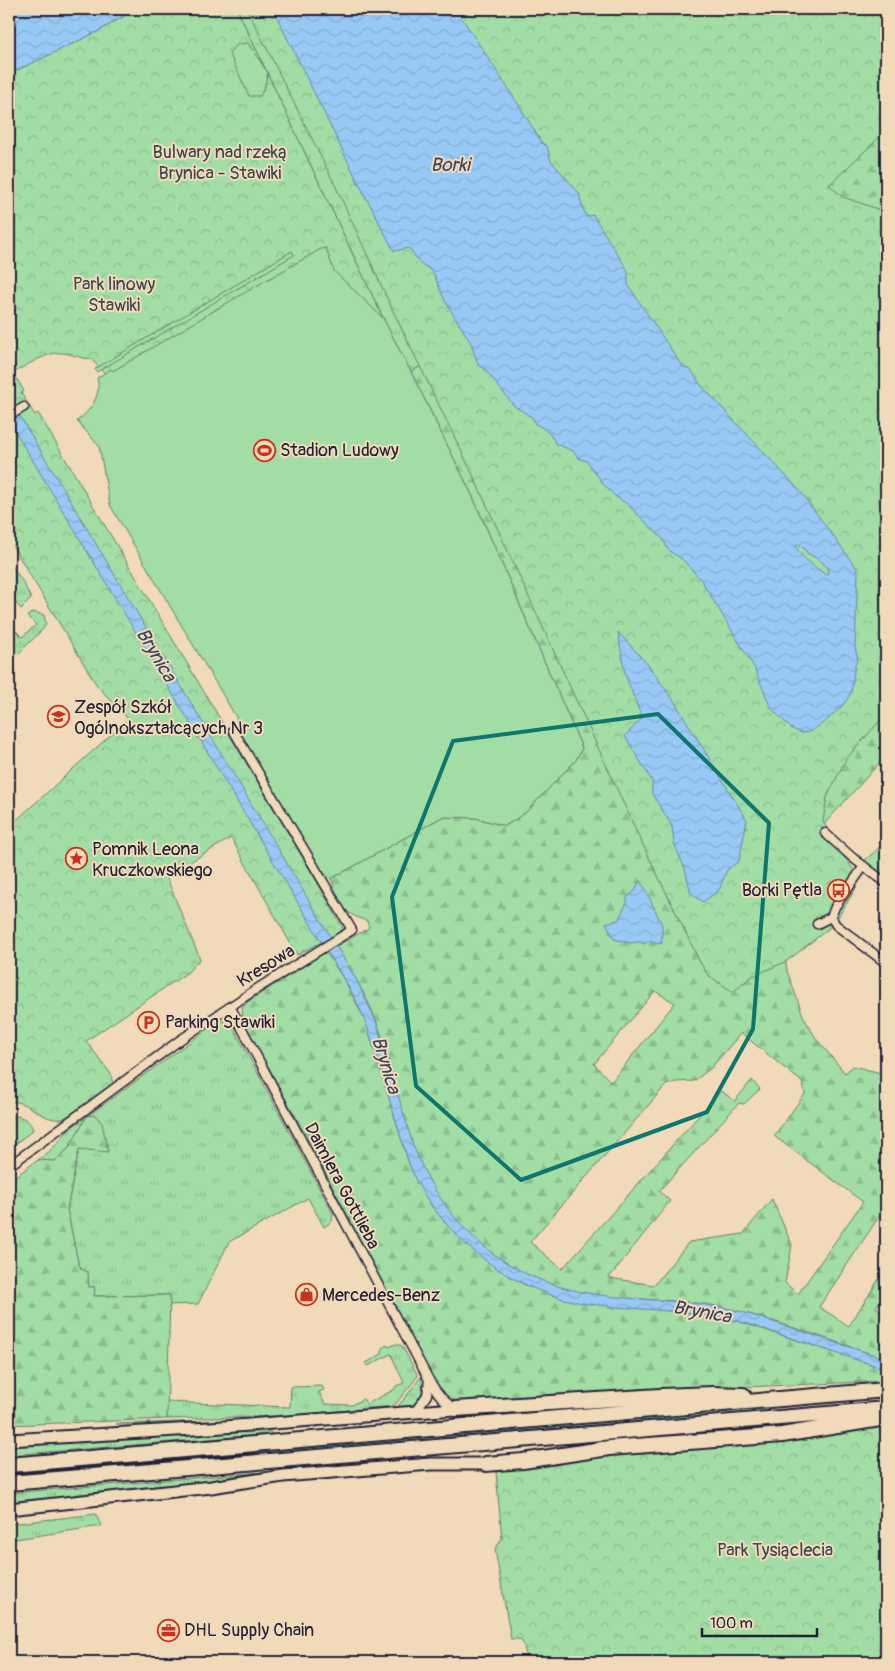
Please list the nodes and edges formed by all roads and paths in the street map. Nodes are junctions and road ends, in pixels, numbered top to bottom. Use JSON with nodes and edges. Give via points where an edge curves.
{"nodes":[{"id":1,"x":24,"y":407,"type":"dead end"},
{"id":2,"x":9,"y":416,"type":"edge"},
{"id":3,"x":232,"y":730,"type":"dead end"},
{"id":4,"x":825,"y":833,"type":"dead end"},
{"id":5,"x":864,"y":866,"type":"junction"},
{"id":6,"x":886,"y":883,"type":"edge"},
{"id":7,"x":832,"y":917,"type":"junction"},
{"id":8,"x":817,"y":924,"type":"dead end"},
{"id":9,"x":886,"y":963,"type":"edge"},
{"id":10,"x":230,"y":1006,"type":"junction"},
{"id":11,"x":9,"y":1166,"type":"edge"},
{"id":12,"x":429,"y":1380,"type":"junction"},
{"id":13,"x":886,"y":1390,"type":"edge"},
{"id":14,"x":799,"y":1398,"type":"junction"},
{"id":15,"x":455,"y":1409,"type":"junction"},
{"id":16,"x":886,"y":1409,"type":"edge"},
{"id":17,"x":415,"y":1412,"type":"junction"},
{"id":18,"x":886,"y":1418,"type":"edge"},
{"id":19,"x":9,"y":1440,"type":"edge"},
{"id":20,"x":486,"y":1464,"type":"joint"},
{"id":21,"x":9,"y":1465,"type":"edge"},
{"id":22,"x":9,"y":1483,"type":"edge"},
{"id":23,"x":9,"y":1509,"type":"edge"}],
"edges":[{"from":1,"to":2,"type":"street"},
{"from":3,"to":10,"type":"street","name":"Kresowa","via":[[352,930]]},
{"from":4,"to":5,"type":"street"},
{"from":5,"to":6,"type":"street"},
{"from":5,"to":7,"type":"street","via":[[835,907]]},
{"from":7,"to":8,"type":"street"},
{"from":7,"to":9,"type":"street","via":[[836,925]]},
{"from":10,"to":11,"type":"street","name":"Kresowa"},
{"from":10,"to":12,"type":"street","name":"Daimlera Gottlieba"},
{"from":12,"to":15,"type":"street","name":"Daimlera Gottlieba","via":[[445,1402]]},
{"from":12,"to":17,"type":"street","via":[[427,1396]]},
{"from":13,"to":14,"type":"highway"},
{"from":14,"to":15,"type":"highway","via":[[713,1394]]},
{"from":14,"to":21,"type":"highway"},
{"from":15,"to":17,"type":"main road"},
{"from":16,"to":22,"type":"highway"},
{"from":17,"to":19,"type":"main road"},
{"from":18,"to":20,"type":"highway","via":[[782,1435],[627,1447]]},
{"from":20,"to":23,"type":"main road","via":[[432,1464],[292,1475]]}]}
